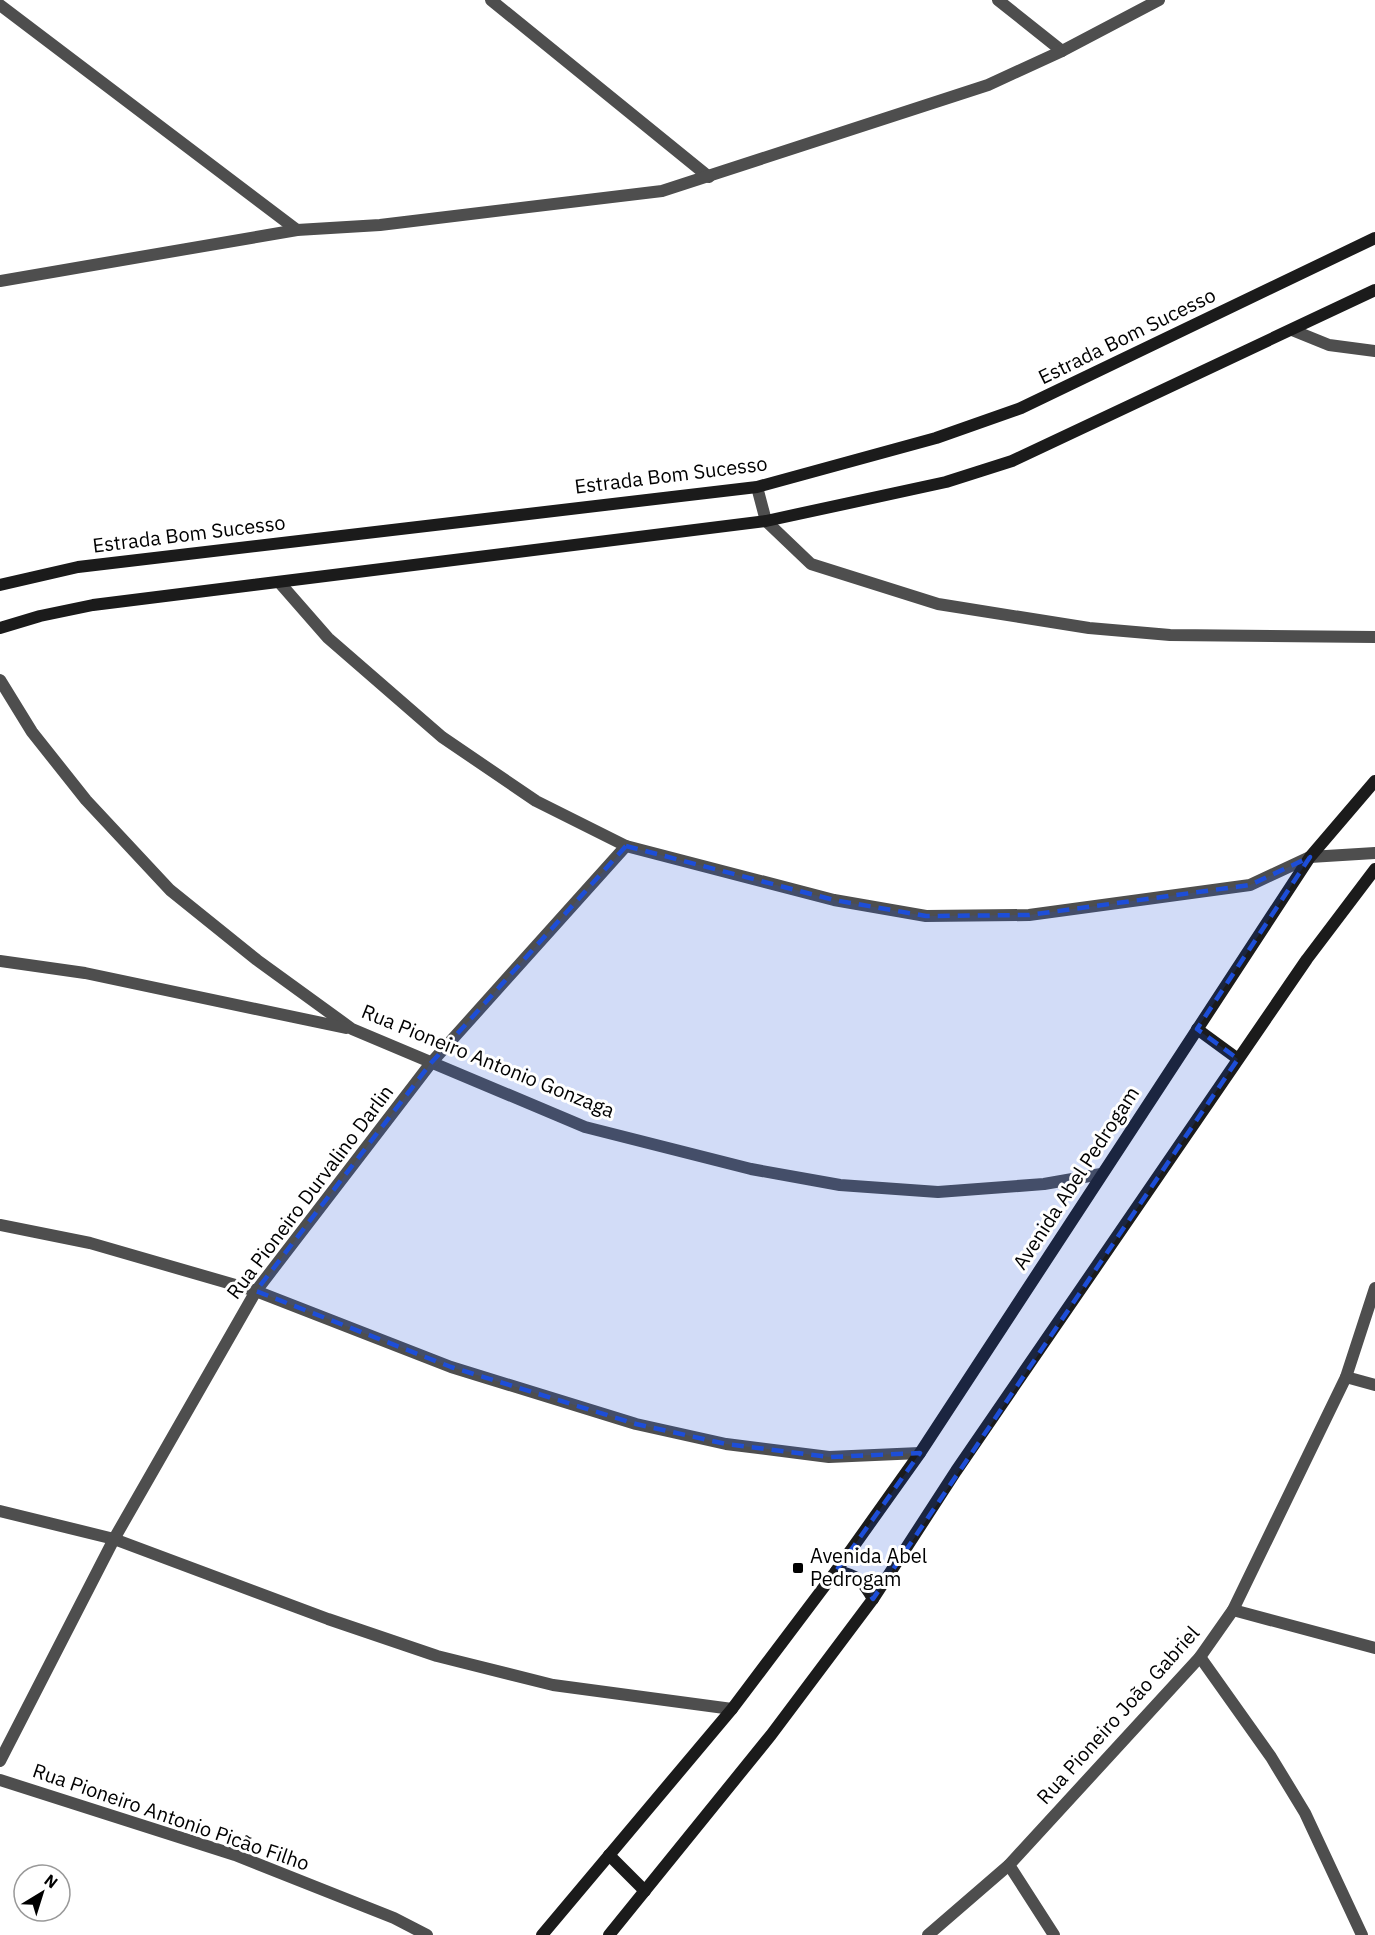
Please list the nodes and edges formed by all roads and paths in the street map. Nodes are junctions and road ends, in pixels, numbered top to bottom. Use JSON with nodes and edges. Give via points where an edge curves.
{"nodes":[{"id":1,"x":491,"y":0,"type":"edge"},
{"id":2,"x":998,"y":0,"type":"edge"},
{"id":3,"x":1159,"y":0,"type":"edge"},
{"id":4,"x":0,"y":5,"type":"edge"},
{"id":5,"x":1062,"y":51,"type":"junction"},
{"id":6,"x":709,"y":177,"type":"junction"},
{"id":7,"x":297,"y":230,"type":"junction"},
{"id":8,"x":1375,"y":238,"type":"edge"},
{"id":9,"x":0,"y":281,"type":"edge"},
{"id":10,"x":1375,"y":290,"type":"edge"},
{"id":11,"x":1292,"y":330,"type":"junction"},
{"id":12,"x":1375,"y":351,"type":"edge"},
{"id":13,"x":757,"y":487,"type":"junction"},
{"id":14,"x":766,"y":521,"type":"junction"},
{"id":15,"x":279,"y":582,"type":"junction"},
{"id":16,"x":0,"y":585,"type":"edge"},
{"id":17,"x":0,"y":628,"type":"edge"},
{"id":18,"x":1375,"y":637,"type":"edge"},
{"id":19,"x":0,"y":680,"type":"edge"},
{"id":20,"x":1375,"y":780,"type":"edge"},
{"id":21,"x":626,"y":846,"type":"junction"},
{"id":22,"x":1375,"y":853,"type":"edge"},
{"id":23,"x":1310,"y":857,"type":"junction"},
{"id":24,"x":1375,"y":869,"type":"edge"},
{"id":25,"x":0,"y":962,"type":"edge"},
{"id":26,"x":352,"y":1029,"type":"junction"},
{"id":27,"x":1197,"y":1029,"type":"junction"},
{"id":28,"x":1238,"y":1059,"type":"junction"},
{"id":29,"x":431,"y":1063,"type":"junction"},
{"id":30,"x":1101,"y":1174,"type":"junction"},
{"id":31,"x":0,"y":1226,"type":"edge"},
{"id":32,"x":1375,"y":1288,"type":"edge"},
{"id":33,"x":256,"y":1291,"type":"junction"},
{"id":34,"x":1346,"y":1377,"type":"junction"},
{"id":35,"x":1375,"y":1385,"type":"edge"},
{"id":36,"x":920,"y":1453,"type":"junction"},
{"id":37,"x":0,"y":1512,"type":"edge"},
{"id":38,"x":114,"y":1539,"type":"junction"},
{"id":39,"x":836,"y":1571,"type":"junction"},
{"id":40,"x":873,"y":1599,"type":"junction"},
{"id":41,"x":1233,"y":1610,"type":"junction"},
{"id":42,"x":1375,"y":1648,"type":"edge"},
{"id":43,"x":1200,"y":1657,"type":"junction"},
{"id":44,"x":732,"y":1709,"type":"junction"},
{"id":45,"x":0,"y":1761,"type":"edge"},
{"id":46,"x":0,"y":1780,"type":"edge"},
{"id":47,"x":609,"y":1855,"type":"junction"},
{"id":48,"x":1009,"y":1865,"type":"junction"},
{"id":49,"x":645,"y":1891,"type":"junction"},
{"id":50,"x":427,"y":1935,"type":"edge"},
{"id":51,"x":542,"y":1935,"type":"edge"},
{"id":52,"x":609,"y":1935,"type":"edge"},
{"id":53,"x":928,"y":1935,"type":"edge"},
{"id":54,"x":1054,"y":1935,"type":"edge"},
{"id":55,"x":1362,"y":1935,"type":"edge"}],
"edges":[{"from":1,"to":6,"type":"street"},
{"from":2,"to":5,"type":"street"},
{"from":3,"to":5,"type":"street"},
{"from":4,"to":7,"type":"street"},
{"from":5,"to":6,"type":"street","via":[[988,85]]},
{"from":6,"to":7,"type":"street","via":[[662,191],[380,225]]},
{"from":7,"to":9,"type":"street"},
{"from":8,"to":13,"type":"street","name":"Estrada Bom Sucesso","via":[[1021,408],[936,438]]},
{"from":10,"to":11,"type":"street"},
{"from":11,"to":12,"type":"street","via":[[1329,345]]},
{"from":11,"to":14,"type":"street","via":[[1012,461],[946,482]]},
{"from":13,"to":14,"type":"street"},
{"from":13,"to":16,"type":"street","name":"Estrada Bom Sucesso","via":[[78,567]]},
{"from":14,"to":15,"type":"street"},
{"from":14,"to":18,"type":"street","via":[[811,564],[938,604],[1089,628],[1170,635]]},
{"from":15,"to":17,"type":"street","via":[[93,605]]},
{"from":15,"to":21,"type":"street","via":[[328,638],[442,737],[536,801]]},
{"from":19,"to":26,"type":"street","name":"Rua Pioneiro Antonio Gonzaga","via":[[32,732],[86,800],[170,890]]},
{"from":20,"to":23,"type":"street","name":"Avenida Abel Pedrogam"},
{"from":21,"to":23,"type":"street","via":[[834,900],[926,916],[1029,915],[1250,885]]},
{"from":21,"to":29,"type":"street","name":"Rua Pioneiro Durvalino Darlin"},
{"from":22,"to":23,"type":"street"},
{"from":23,"to":27,"type":"street","name":"Avenida Abel Pedrogam"},
{"from":24,"to":28,"type":"street"},
{"from":25,"to":26,"type":"street","via":[[85,973]]},
{"from":26,"to":29,"type":"street","name":"Rua Pioneiro Antonio Gonzaga"},
{"from":27,"to":28,"type":"street"},
{"from":27,"to":30,"type":"street","name":"Avenida Abel Pedrogam"},
{"from":28,"to":40,"type":"street"},
{"from":29,"to":30,"type":"street","name":"Rua Pioneiro Antonio Gonzaga","via":[[585,1127],[751,1169],[840,1185],[938,1192],[1044,1184]]},
{"from":29,"to":33,"type":"street","name":"Rua Pioneiro Durvalino Darlin"},
{"from":30,"to":36,"type":"street","name":"Avenida Abel Pedrogam"},
{"from":31,"to":33,"type":"street","via":[[90,1242]]},
{"from":32,"to":34,"type":"street","name":"Rua Pioneiro João Gabriel"},
{"from":33,"to":36,"type":"street","via":[[451,1366],[636,1424],[726,1444],[829,1457]]},
{"from":33,"to":38,"type":"street","name":"Rua Pioneiro Durvalino Darlin"},
{"from":34,"to":35,"type":"street"},
{"from":34,"to":41,"type":"street","name":"Rua Pioneiro João Gabriel"},
{"from":36,"to":39,"type":"street","name":"Avenida Abel Pedrogam"},
{"from":37,"to":38,"type":"street"},
{"from":38,"to":44,"type":"street","via":[[437,1656],[553,1684]]},
{"from":38,"to":45,"type":"street","name":"Rua Pioneiro Durvalino Darlin"},
{"from":39,"to":40,"type":"street","via":[[859,1578]]},
{"from":39,"to":44,"type":"street","name":"Avenida Abel Pedrogam"},
{"from":40,"to":49,"type":"street","via":[[771,1735]]},
{"from":41,"to":42,"type":"street"},
{"from":41,"to":43,"type":"street","name":"Rua Pioneiro João Gabriel"},
{"from":43,"to":48,"type":"street","name":"Rua Pioneiro João Gabriel"},
{"from":43,"to":55,"type":"street","via":[[1271,1757],[1305,1813]]},
{"from":44,"to":47,"type":"street","name":"Avenida Abel Pedrogam"},
{"from":46,"to":50,"type":"street","name":"Rua Pioneiro Antonio Picão Filho","via":[[235,1855]]},
{"from":47,"to":49,"type":"street"},
{"from":47,"to":51,"type":"street","name":"Avenida Abel Pedrogam"},
{"from":48,"to":53,"type":"street","name":"Rua Pioneiro João Gabriel"},
{"from":48,"to":54,"type":"street"},
{"from":49,"to":52,"type":"street"}]}
